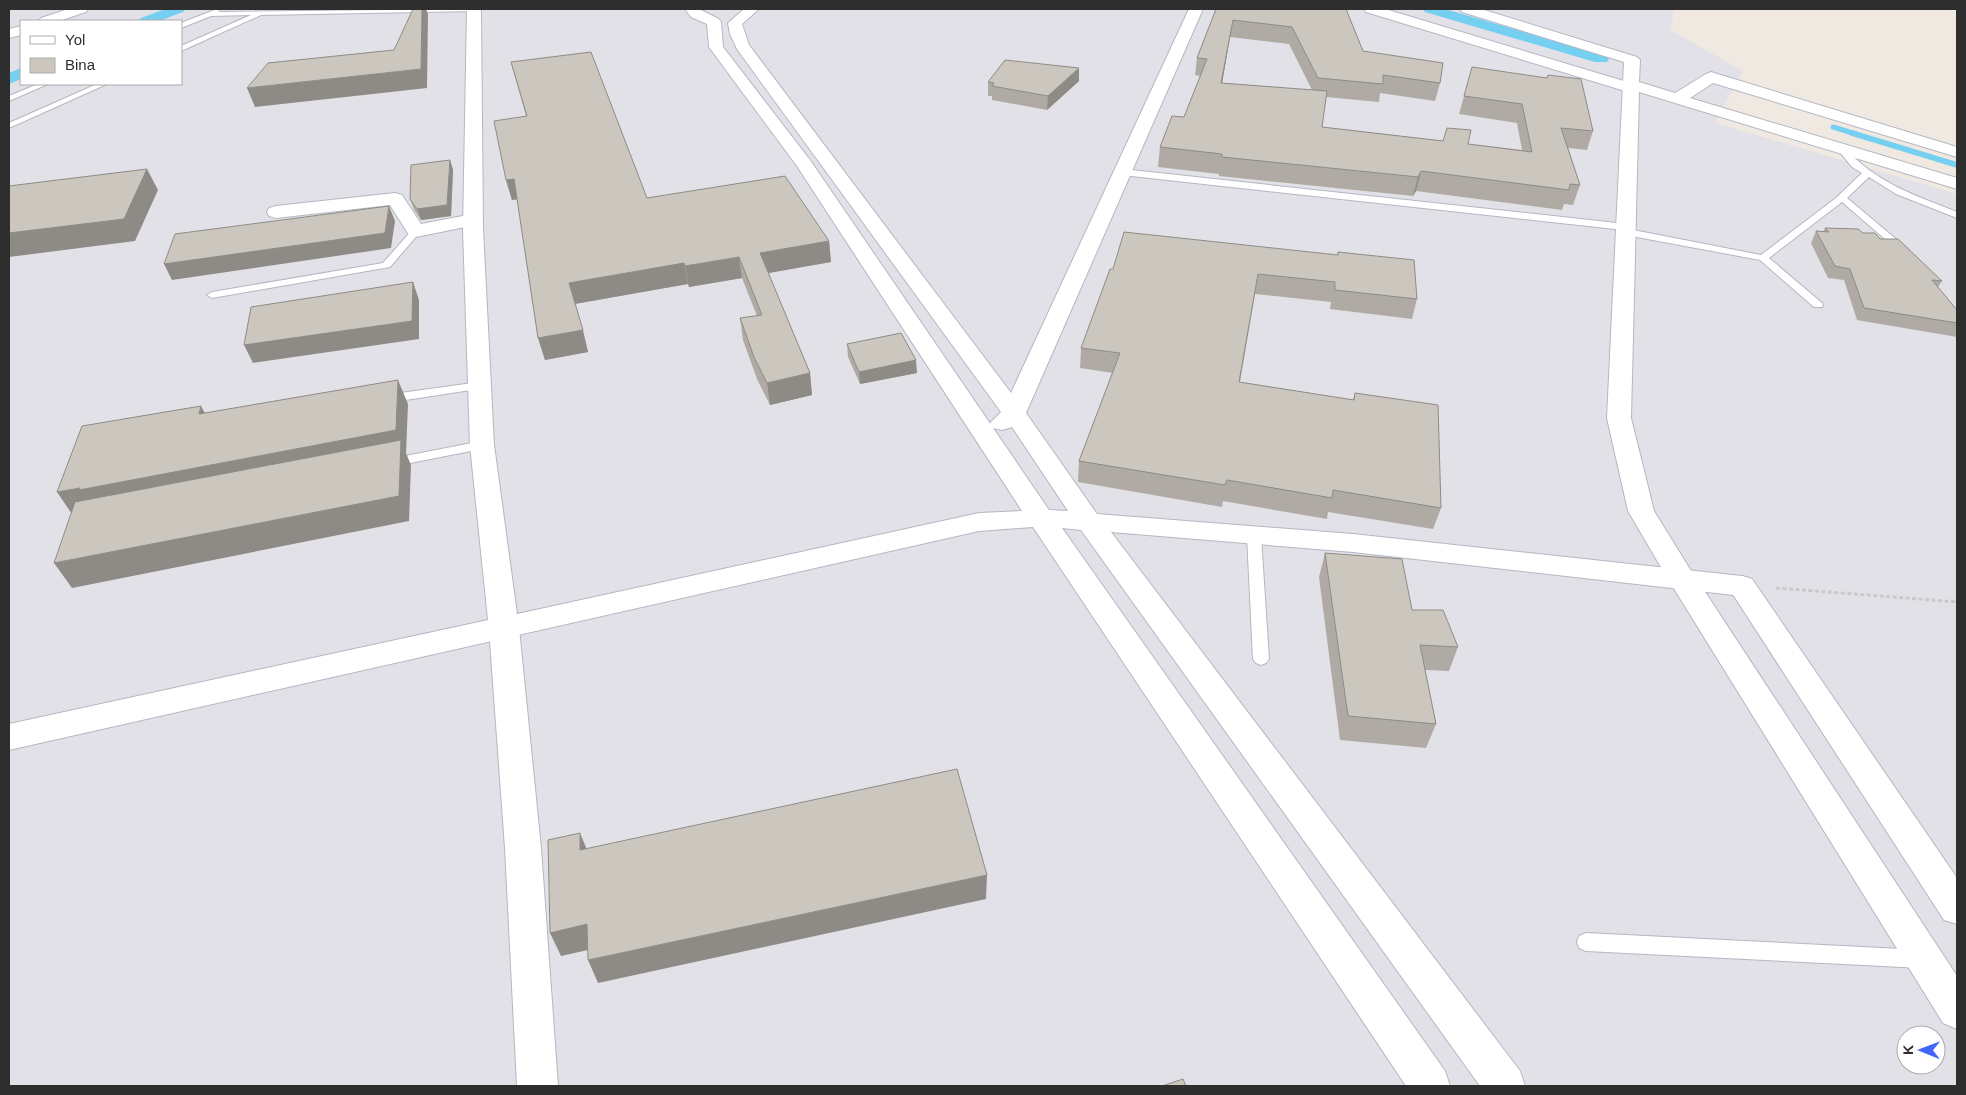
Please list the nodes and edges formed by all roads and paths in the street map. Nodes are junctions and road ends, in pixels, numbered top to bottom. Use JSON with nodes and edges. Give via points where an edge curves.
{"nodes":[{"id":1,"x":81,"y":9,"type":"edge"},
{"id":2,"x":222,"y":9,"type":"edge"},
{"id":3,"x":272,"y":9,"type":"edge"},
{"id":4,"x":474,"y":9,"type":"edge"},
{"id":5,"x":752,"y":9,"type":"edge"},
{"id":6,"x":1196,"y":9,"type":"edge"},
{"id":7,"x":1371,"y":9,"type":"edge"},
{"id":8,"x":1467,"y":9,"type":"edge"},
{"id":9,"x":264,"y":13,"type":"junction"},
{"id":10,"x":713,"y":13,"type":"edge"},
{"id":11,"x":210,"y":14,"type":"junction"},
{"id":12,"x":49,"y":20,"type":"edge"},
{"id":13,"x":182,"y":26,"type":"edge"},
{"id":14,"x":182,"y":49,"type":"edge"},
{"id":15,"x":42,"y":85,"type":"edge"},
{"id":16,"x":101,"y":85,"type":"edge"},
{"id":17,"x":1631,"y":87,"type":"junction"},
{"id":18,"x":9,"y":99,"type":"edge"},
{"id":19,"x":1677,"y":99,"type":"junction"},
{"id":20,"x":9,"y":126,"type":"edge"},
{"id":21,"x":1842,"y":149,"type":"junction"},
{"id":22,"x":1957,"y":152,"type":"edge"},
{"id":23,"x":1122,"y":172,"type":"junction"},
{"id":24,"x":1868,"y":173,"type":"junction"},
{"id":25,"x":1957,"y":184,"type":"edge"},
{"id":26,"x":1842,"y":198,"type":"junction"},
{"id":27,"x":276,"y":212,"type":"dead end"},
{"id":28,"x":1957,"y":216,"type":"edge"},
{"id":29,"x":473,"y":220,"type":"junction"},
{"id":30,"x":1626,"y":229,"type":"junction"},
{"id":31,"x":416,"y":231,"type":"junction"},
{"id":32,"x":1763,"y":258,"type":"junction"},
{"id":33,"x":1915,"y":259,"type":"edge"},
{"id":34,"x":212,"y":295,"type":"dead end"},
{"id":35,"x":1818,"y":305,"type":"dead end"},
{"id":36,"x":480,"y":386,"type":"junction"},
{"id":37,"x":373,"y":401,"type":"edge"},
{"id":38,"x":1014,"y":413,"type":"junction"},
{"id":39,"x":986,"y":437,"type":"junction"},
{"id":40,"x":482,"y":445,"type":"junction"},
{"id":41,"x":376,"y":466,"type":"edge"},
{"id":42,"x":1041,"y":518,"type":"junction"},
{"id":43,"x":1089,"y":522,"type":"junction"},
{"id":44,"x":1254,"y":536,"type":"junction"},
{"id":45,"x":1682,"y":579,"type":"junction"},
{"id":46,"x":1742,"y":586,"type":"junction"},
{"id":47,"x":1957,"y":602,"type":"edge"},
{"id":48,"x":504,"y":628,"type":"junction"},
{"id":49,"x":1261,"y":659,"type":"dead end"},
{"id":50,"x":9,"y":737,"type":"edge"},
{"id":51,"x":1957,"y":908,"type":"edge"},
{"id":52,"x":1586,"y":942,"type":"dead end"},
{"id":53,"x":1925,"y":960,"type":"junction"},
{"id":54,"x":1957,"y":1010,"type":"edge"},
{"id":55,"x":538,"y":1086,"type":"edge"},
{"id":56,"x":1430,"y":1086,"type":"edge"},
{"id":57,"x":1505,"y":1086,"type":"edge"}],
"edges":[{"from":1,"to":12,"type":"street"},
{"from":2,"to":11,"type":"lane"},
{"from":3,"to":9,"type":"lane"},
{"from":4,"to":9,"type":"lane"},
{"from":4,"to":29,"type":"street"},
{"from":5,"to":38,"type":"street","via":[[735,22],[742,46]]},
{"from":6,"to":23,"type":"street"},
{"from":7,"to":17,"type":"street"},
{"from":8,"to":17,"type":"street","via":[[1632,60]]},
{"from":9,"to":11,"type":"lane"},
{"from":9,"to":14,"type":"lane"},
{"from":10,"to":39,"type":"street","via":[[716,47],[804,164]]},
{"from":11,"to":13,"type":"lane"},
{"from":15,"to":18,"type":"lane"},
{"from":16,"to":20,"type":"lane"},
{"from":17,"to":19,"type":"street"},
{"from":17,"to":30,"type":"street"},
{"from":19,"to":21,"type":"street"},
{"from":19,"to":22,"type":"street","via":[[1711,77]]},
{"from":21,"to":24,"type":"lane","via":[[1855,165]]},
{"from":21,"to":25,"type":"street"},
{"from":23,"to":30,"type":"lane"},
{"from":23,"to":38,"type":"street"},
{"from":24,"to":26,"type":"lane"},
{"from":24,"to":28,"type":"lane","via":[[1899,192]]},
{"from":26,"to":32,"type":"lane"},
{"from":26,"to":33,"type":"lane"},
{"from":27,"to":31,"type":"street","via":[[395,199]]},
{"from":29,"to":31,"type":"street"},
{"from":29,"to":36,"type":"street"},
{"from":30,"to":32,"type":"lane"},
{"from":30,"to":45,"type":"street","via":[[1619,418],[1641,511]]},
{"from":31,"to":34,"type":"lane","via":[[386,265]]},
{"from":32,"to":35,"type":"lane"},
{"from":36,"to":37,"type":"lane"},
{"from":36,"to":40,"type":"street"},
{"from":38,"to":39,"type":"street"},
{"from":38,"to":43,"type":"street"},
{"from":39,"to":42,"type":"street"},
{"from":40,"to":41,"type":"lane"},
{"from":40,"to":48,"type":"street"},
{"from":42,"to":43,"type":"street"},
{"from":42,"to":48,"type":"street","via":[[979,522]]},
{"from":42,"to":56,"type":"street"},
{"from":43,"to":44,"type":"street"},
{"from":43,"to":57,"type":"street"},
{"from":44,"to":45,"type":"street","via":[[1353,543]]},
{"from":44,"to":49,"type":"lane"},
{"from":45,"to":46,"type":"street"},
{"from":45,"to":53,"type":"street"},
{"from":46,"to":47,"type":"path"},
{"from":46,"to":51,"type":"street"},
{"from":48,"to":50,"type":"street"},
{"from":48,"to":55,"type":"street","via":[[523,848]]},
{"from":52,"to":53,"type":"lane"},
{"from":53,"to":54,"type":"street"}]}
